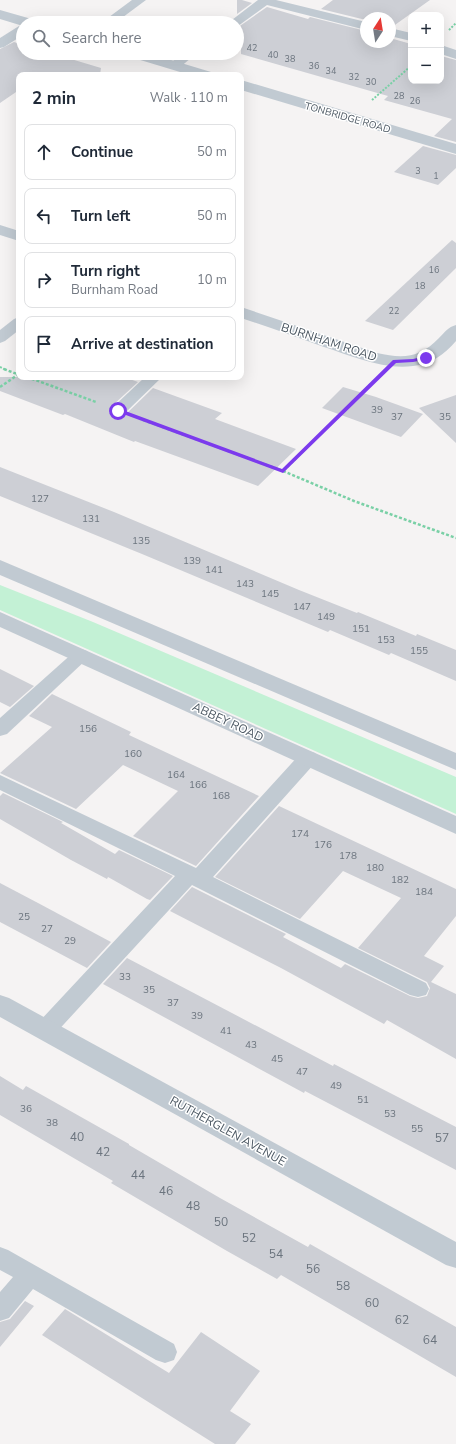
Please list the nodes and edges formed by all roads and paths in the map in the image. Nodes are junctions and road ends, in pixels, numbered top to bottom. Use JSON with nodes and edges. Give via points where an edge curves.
{"nodes":[{"id":1,"x":140,"y":0,"type":"edge"},
{"id":2,"x":263,"y":0,"type":"edge"},
{"id":3,"x":0,"y":14,"type":"edge"},
{"id":4,"x":116,"y":16,"type":"edge"},
{"id":5,"x":243,"y":16,"type":"edge"},
{"id":6,"x":16,"y":19,"type":"edge"},
{"id":7,"x":360,"y":24,"type":"edge"},
{"id":8,"x":396,"y":33,"type":"edge"},
{"id":9,"x":16,"y":34,"type":"edge"},
{"id":10,"x":408,"y":36,"type":"edge"},
{"id":11,"x":0,"y":44,"type":"edge"},
{"id":12,"x":444,"y":50,"type":"edge"},
{"id":13,"x":456,"y":55,"type":"edge"},
{"id":14,"x":156,"y":60,"type":"edge"},
{"id":15,"x":181,"y":60,"type":"edge"},
{"id":16,"x":174,"y":65,"type":"junction"},
{"id":17,"x":408,"y":69,"type":"edge"},
{"id":18,"x":196,"y":72,"type":"edge"},
{"id":19,"x":244,"y":86,"type":"edge"},
{"id":20,"x":352,"y":118,"type":"junction"},
{"id":21,"x":456,"y":149,"type":"edge"},
{"id":22,"x":0,"y":230,"type":"edge"},
{"id":23,"x":16,"y":235,"type":"edge"},
{"id":24,"x":244,"y":313,"type":"edge"},
{"id":25,"x":16,"y":325,"type":"edge"},
{"id":26,"x":456,"y":330,"type":"edge"},
{"id":27,"x":0,"y":338,"type":"edge"},
{"id":28,"x":395,"y":361,"type":"junction"},
{"id":29,"x":0,"y":367,"type":"edge"},
{"id":30,"x":16,"y":373,"type":"edge"},
{"id":31,"x":16,"y":375,"type":"edge"},
{"id":32,"x":34,"y":380,"type":"edge"},
{"id":33,"x":151,"y":380,"type":"edge"},
{"id":34,"x":0,"y":387,"type":"edge"},
{"id":35,"x":118,"y":411,"type":"junction"},
{"id":36,"x":283,"y":471,"type":"junction"},
{"id":37,"x":456,"y":538,"type":"edge"},
{"id":38,"x":0,"y":567,"type":"edge"},
{"id":39,"x":0,"y":619,"type":"edge"},
{"id":40,"x":81,"y":655,"type":"junction"},
{"id":41,"x":0,"y":729,"type":"edge"},
{"id":42,"x":308,"y":758,"type":"junction"},
{"id":43,"x":456,"y":762,"type":"edge"},
{"id":44,"x":0,"y":782,"type":"edge"},
{"id":45,"x":456,"y":826,"type":"edge"},
{"id":46,"x":194,"y":876,"type":"junction"},
{"id":47,"x":418,"y":989,"type":"dead end"},
{"id":48,"x":0,"y":1006,"type":"edge"},
{"id":49,"x":45,"y":1030,"type":"junction"},
{"id":50,"x":0,"y":1256,"type":"edge"},
{"id":51,"x":456,"y":1256,"type":"edge"},
{"id":52,"x":30,"y":1275,"type":"junction"},
{"id":53,"x":0,"y":1310,"type":"edge"},
{"id":54,"x":165,"y":1352,"type":"dead end"}],
"edges":[{"from":1,"to":4,"type":"lane"},
{"from":2,"to":5,"type":"lane"},
{"from":2,"to":7,"type":"lane"},
{"from":3,"to":6,"type":"street"},
{"from":8,"to":10,"type":"lane"},
{"from":9,"to":11,"type":"lane"},
{"from":12,"to":13,"type":"lane"},
{"from":14,"to":16,"type":"street"},
{"from":15,"to":16,"type":"lane"},
{"from":16,"to":18,"type":"street"},
{"from":17,"to":20,"type":"path"},
{"from":19,"to":20,"type":"street","name":"TONBRIDGE ROAD"},
{"from":20,"to":21,"type":"street","name":"TONBRIDGE ROAD"},
{"from":22,"to":23,"type":"street"},
{"from":24,"to":28,"type":"street","name":"BURNHAM ROAD","via":[[372,357]]},
{"from":25,"to":27,"type":"lane"},
{"from":26,"to":28,"type":"street","name":"BURNHAM ROAD","via":[[426,358]]},
{"from":28,"to":36,"type":"path"},
{"from":29,"to":30,"type":"path"},
{"from":31,"to":34,"type":"path"},
{"from":32,"to":35,"type":"path"},
{"from":33,"to":35,"type":"lane"},
{"from":35,"to":36,"type":"path"},
{"from":36,"to":37,"type":"path"},
{"from":38,"to":43,"type":"street"},
{"from":39,"to":40,"type":"street","name":"ABBEY ROAD"},
{"from":40,"to":41,"type":"lane"},
{"from":40,"to":42,"type":"street","name":"ABBEY ROAD"},
{"from":42,"to":45,"type":"street","name":"ABBEY ROAD"},
{"from":42,"to":46,"type":"lane"},
{"from":44,"to":46,"type":"lane"},
{"from":46,"to":47,"type":"lane"},
{"from":46,"to":49,"type":"lane"},
{"from":48,"to":49,"type":"street","name":"RUTHERGLEN AVENUE"},
{"from":49,"to":51,"type":"street","name":"RUTHERGLEN AVENUE"},
{"from":50,"to":52,"type":"lane"},
{"from":52,"to":53,"type":"lane"},
{"from":52,"to":54,"type":"lane"}]}
